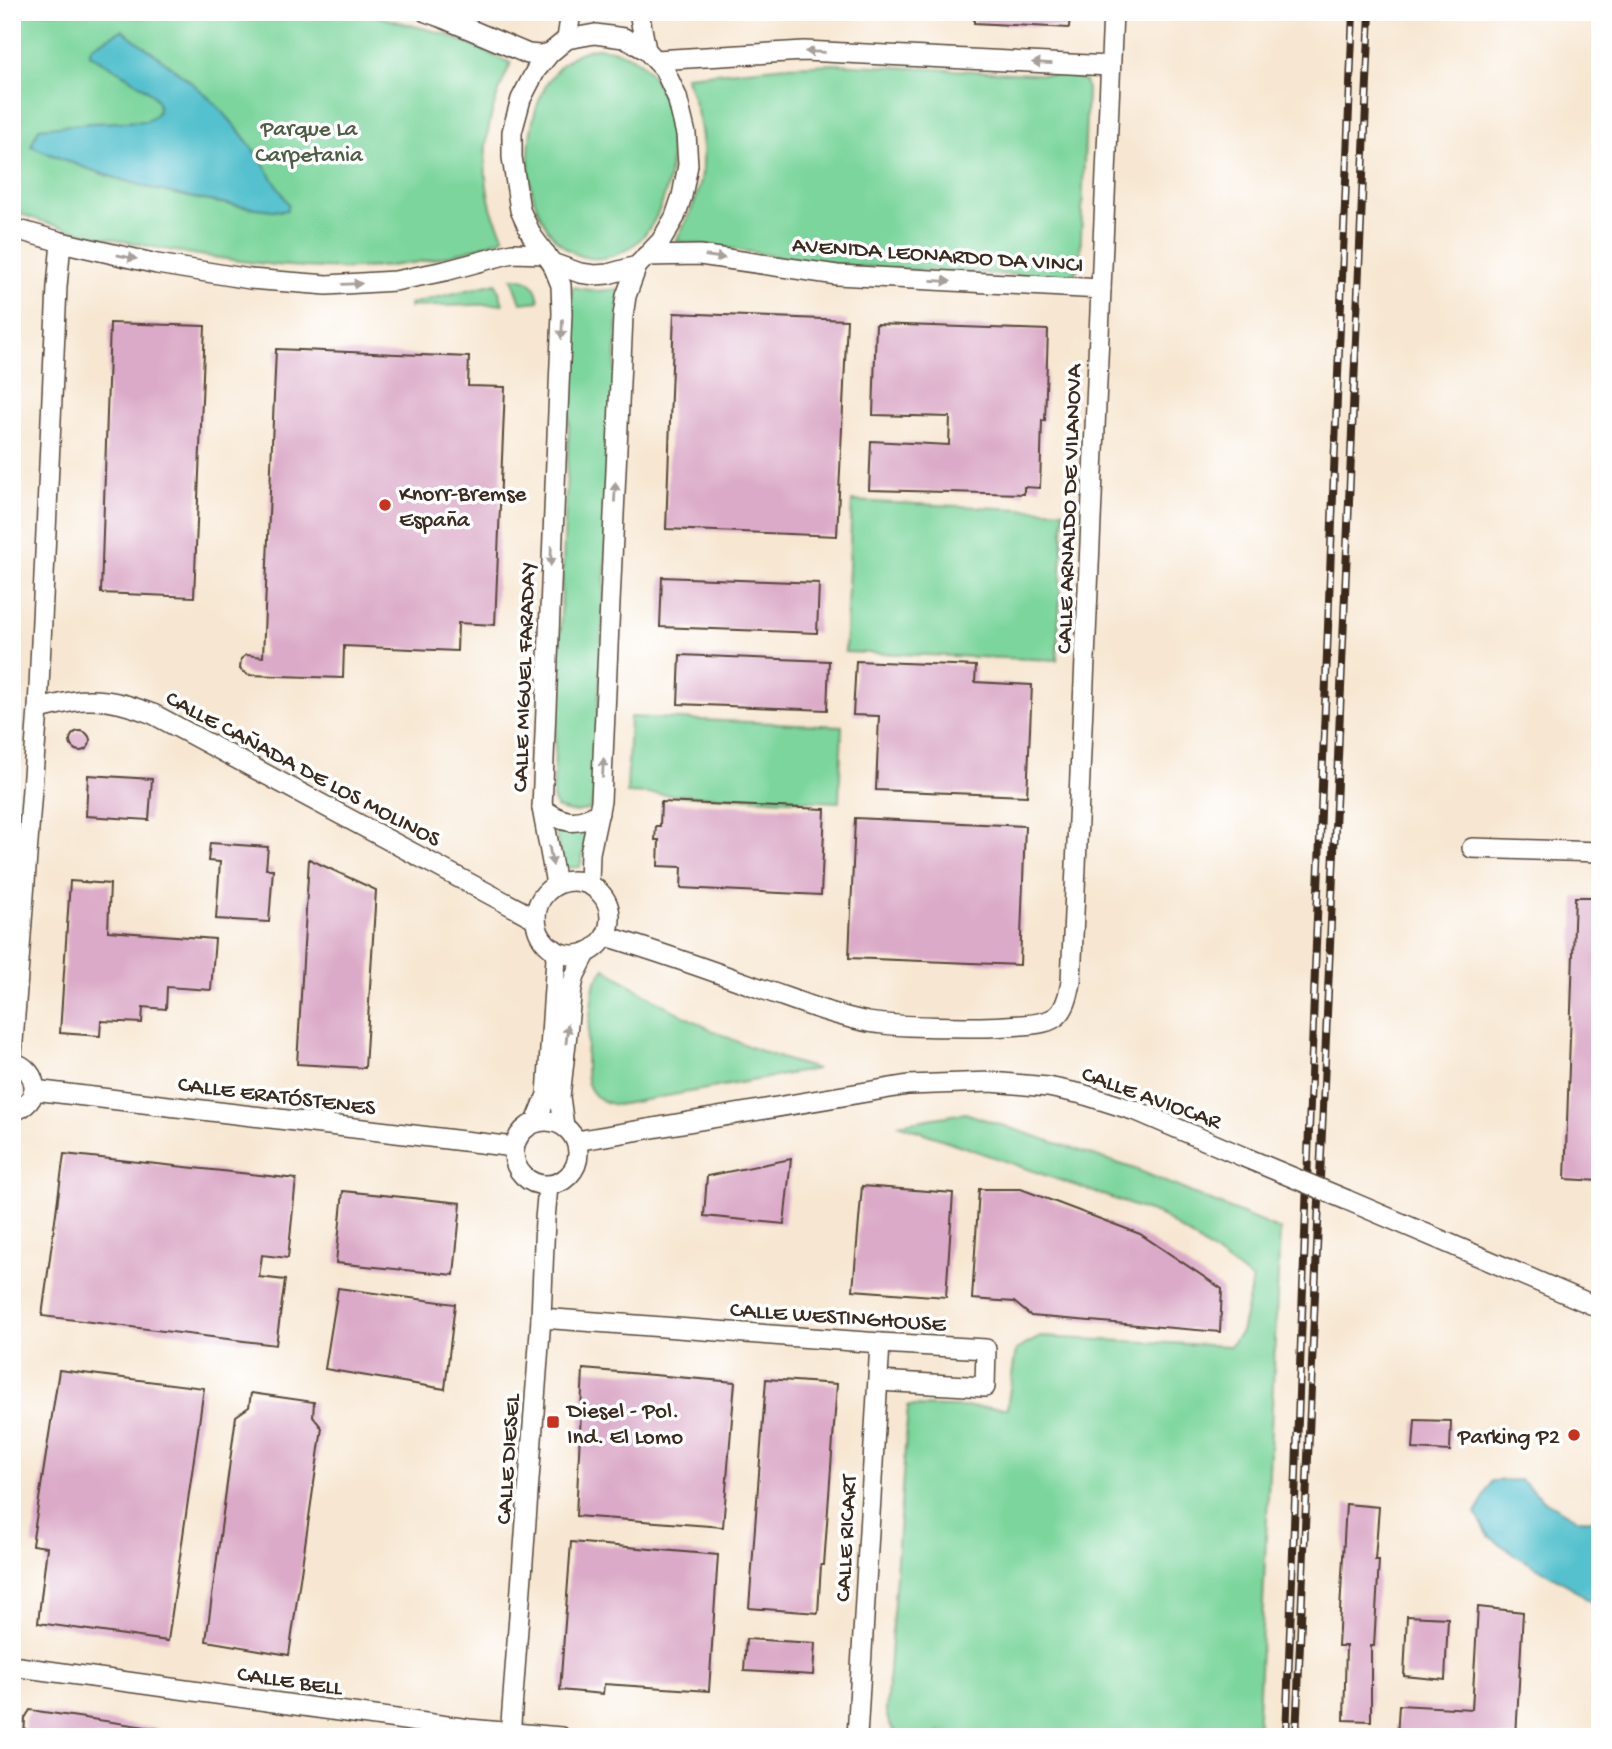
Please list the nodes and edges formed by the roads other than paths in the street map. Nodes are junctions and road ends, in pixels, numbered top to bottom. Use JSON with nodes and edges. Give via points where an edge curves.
{"nodes":[{"id":1,"x":426,"y":12,"type":"edge"},
{"id":2,"x":571,"y":12,"type":"edge"},
{"id":3,"x":639,"y":12,"type":"edge"},
{"id":4,"x":1112,"y":12,"type":"edge"},
{"id":5,"x":567,"y":38,"type":"junction"},
{"id":6,"x":550,"y":53,"type":"junction"},
{"id":7,"x":651,"y":55,"type":"junction"},
{"id":8,"x":1110,"y":66,"type":"junction"},
{"id":9,"x":12,"y":228,"type":"edge"},
{"id":10,"x":61,"y":242,"type":"junction"},
{"id":11,"x":549,"y":259,"type":"junction"},
{"id":12,"x":642,"y":261,"type":"junction"},
{"id":13,"x":1101,"y":289,"type":"junction"},
{"id":14,"x":37,"y":709,"type":"junction"},
{"id":15,"x":542,"y":808,"type":"junction"},
{"id":16,"x":599,"y":813,"type":"junction"},
{"id":17,"x":1472,"y":848,"type":"dead end"},
{"id":18,"x":1600,"y":852,"type":"edge"},
{"id":19,"x":556,"y":884,"type":"junction"},
{"id":20,"x":589,"y":884,"type":"junction"},
{"id":21,"x":536,"y":919,"type":"junction"},
{"id":22,"x":606,"y":936,"type":"junction"},
{"id":23,"x":554,"y":949,"type":"junction"},
{"id":24,"x":587,"y":952,"type":"junction"},
{"id":25,"x":12,"y":1055,"type":"edge"},
{"id":26,"x":12,"y":1062,"type":"edge"},
{"id":27,"x":34,"y":1090,"type":"junction"},
{"id":28,"x":12,"y":1111,"type":"edge"},
{"id":29,"x":536,"y":1122,"type":"junction"},
{"id":30,"x":570,"y":1133,"type":"junction"},
{"id":31,"x":514,"y":1147,"type":"junction"},
{"id":32,"x":548,"y":1186,"type":"junction"},
{"id":33,"x":1600,"y":1308,"type":"edge"},
{"id":34,"x":541,"y":1318,"type":"junction"},
{"id":35,"x":880,"y":1343,"type":"junction"},
{"id":36,"x":878,"y":1381,"type":"junction"},
{"id":37,"x":12,"y":1666,"type":"edge"},
{"id":38,"x":511,"y":1735,"type":"edge"},
{"id":39,"x":561,"y":1737,"type":"edge"},
{"id":40,"x":857,"y":1737,"type":"edge"}],
"edges":[{"from":1,"to":6,"type":"street","via":[[528,54]]},
{"from":2,"to":5,"type":"street"},
{"from":3,"to":7,"type":"street"},
{"from":4,"to":8,"type":"street","name":"CALLE ARNALDO DE VILANOVA"},
{"from":5,"to":6,"type":"street"},
{"from":5,"to":7,"type":"street","via":[[595,34],[624,38]]},
{"from":6,"to":11,"type":"street","via":[[521,99],[512,132],[520,210]]},
{"from":8,"to":7,"type":"street","one_way":true,"via":[[804,51]]},
{"from":7,"to":12,"type":"street","via":[[664,69],[677,97],[688,165],[675,217]]},
{"from":8,"to":13,"type":"street","name":"CALLE ARNALDO DE VILANOVA"},
{"from":9,"to":10,"type":"street"},
{"from":10,"to":11,"type":"street","one_way":true,"via":[[219,274],[327,285],[395,281],[512,253]]},
{"from":10,"to":14,"type":"street"},
{"from":11,"to":12,"type":"street","via":[[595,275]]},
{"from":11,"to":15,"type":"street","name":"CALLE MIGUEL FARADAY","one_way":true,"via":[[561,285],[562,313]]},
{"from":12,"to":13,"type":"street","name":"AVENIDA LEONARDO DA VINCI","one_way":true,"via":[[700,255],[837,275]]},
{"from":16,"to":12,"type":"street","one_way":true,"via":[[623,316],[626,296]]},
{"from":13,"to":22,"type":"street","name":"CALLE ARNALDO DE VILANOVA","via":[[1072,969],[1068,997],[1058,1015],[1047,1023],[1001,1027],[869,1021],[829,1012]]},
{"from":14,"to":21,"type":"street","name":"CALLE CAÑADA DE LOS MOLINOS","via":[[85,699],[130,705],[153,714]]},
{"from":14,"to":25,"type":"street"},
{"from":15,"to":16,"type":"street","via":[[575,822]]},
{"from":15,"to":19,"type":"street","name":"CALLE MIGUEL FARADAY","one_way":true},
{"from":16,"to":20,"type":"street"},
{"from":17,"to":18,"type":"street"},
{"from":19,"to":20,"type":"street"},
{"from":19,"to":21,"type":"street","via":[[541,899]]},
{"from":20,"to":22,"type":"street","via":[[599,890],[610,912]]},
{"from":21,"to":23,"type":"street","via":[[539,931]]},
{"from":22,"to":24,"type":"street"},
{"from":23,"to":24,"type":"street","via":[[569,955]]},
{"from":23,"to":29,"type":"street","via":[[547,1095]]},
{"from":30,"to":24,"type":"street","one_way":true,"via":[[560,1097],[572,988]]},
{"from":26,"to":27,"type":"street","via":[[27,1069]]},
{"from":27,"to":28,"type":"street","via":[[24,1107]]},
{"from":27,"to":31,"type":"street","name":"CALLE ERATÓSTENES"},
{"from":29,"to":30,"type":"street","via":[[547,1121]]},
{"from":29,"to":31,"type":"street","via":[[520,1134]]},
{"from":30,"to":32,"type":"street","via":[[578,1161],[567,1178]]},
{"from":30,"to":33,"type":"street","name":"CALLE AVIOCAR","bridge":true,"via":[[908,1085],[991,1082],[1048,1087],[1139,1112]]},
{"from":31,"to":32,"type":"street","via":[[520,1173]]},
{"from":32,"to":34,"type":"street","name":"CALLE DIESEL"},
{"from":34,"to":35,"type":"street","name":"CALLE WESTINGHOUSE"},
{"from":34,"to":38,"type":"street","name":"CALLE DIESEL"},
{"from":35,"to":36,"type":"street","name":"CALLE RICART"},
{"from":35,"to":36,"type":"street","name":"CALLE WESTINGHOUSE","via":[[986,1349],[985,1387]]},
{"from":36,"to":40,"type":"street","name":"CALLE RICART"},
{"from":37,"to":38,"type":"street","name":"CALLE BELL"},
{"from":38,"to":39,"type":"street","name":"CALLE BELL"}]}
